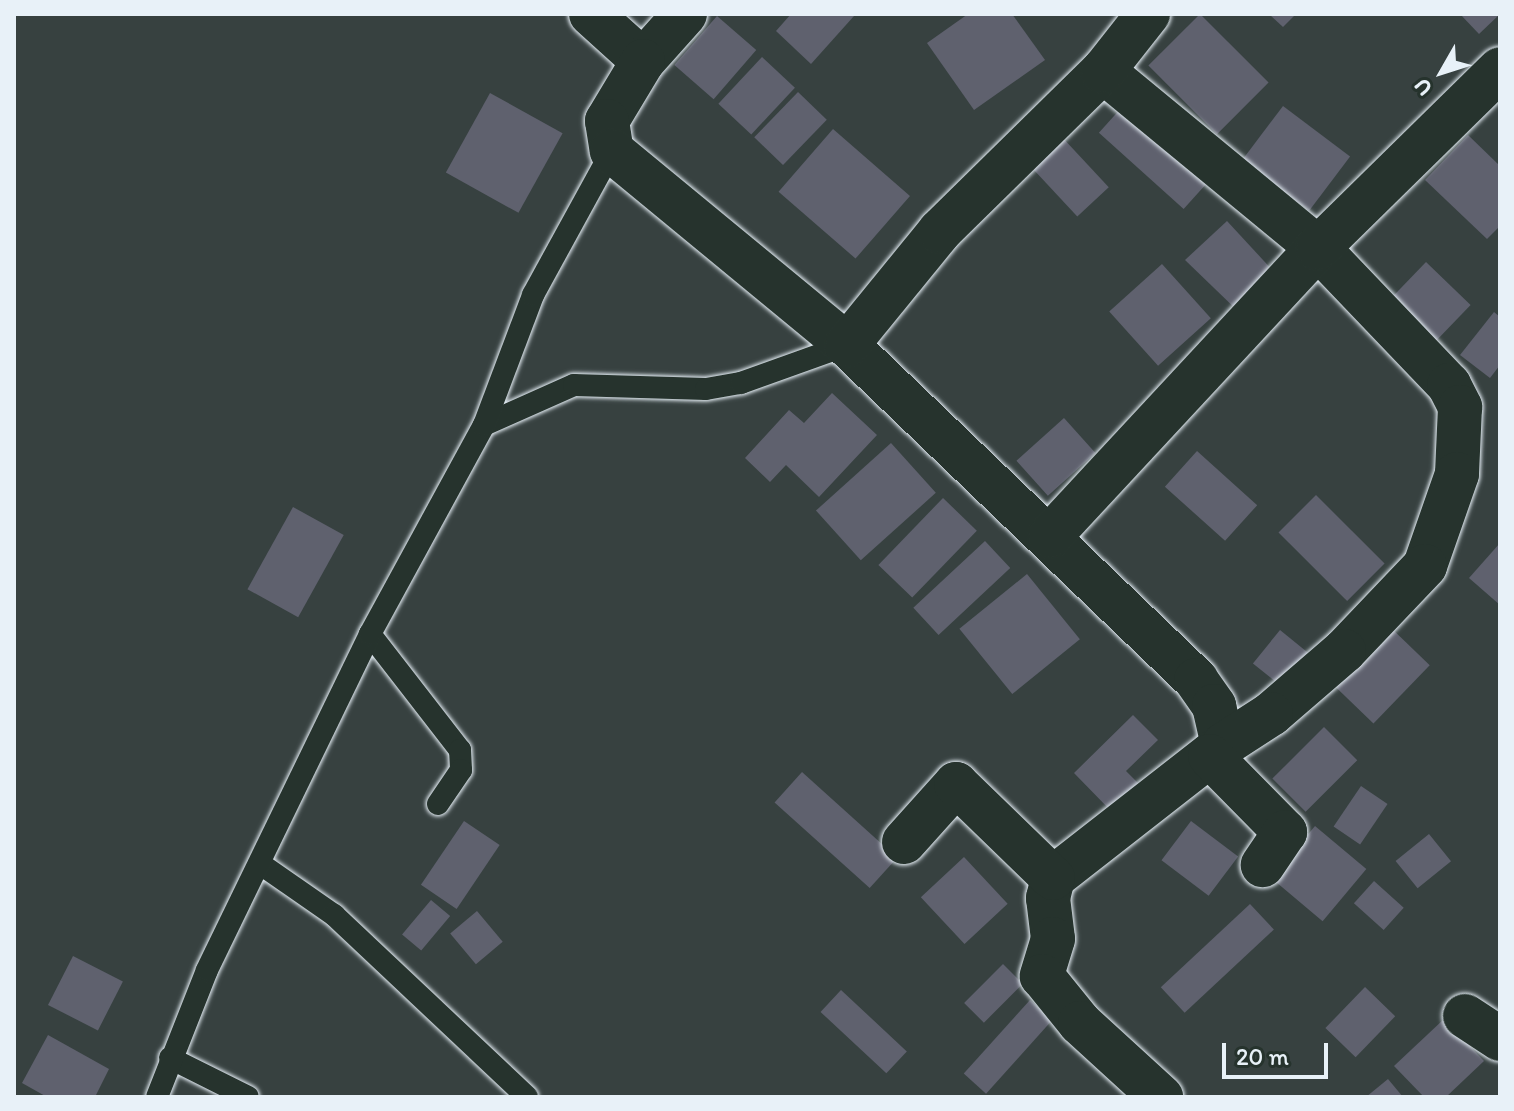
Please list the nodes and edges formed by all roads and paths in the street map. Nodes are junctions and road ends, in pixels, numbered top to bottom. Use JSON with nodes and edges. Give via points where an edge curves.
{"nodes":[{"id":1,"x":591,"y":14,"type":"edge"},
{"id":2,"x":685,"y":14,"type":"edge"},
{"id":3,"x":1148,"y":14,"type":"edge"},
{"id":4,"x":643,"y":61,"type":"junction"},
{"id":5,"x":1500,"y":69,"type":"edge"},
{"id":6,"x":1103,"y":71,"type":"junction"},
{"id":7,"x":612,"y":151,"type":"junction"},
{"id":8,"x":1318,"y":248,"type":"junction"},
{"id":9,"x":847,"y":345,"type":"junction"},
{"id":10,"x":484,"y":425,"type":"junction"},
{"id":11,"x":1050,"y":536,"type":"junction"},
{"id":12,"x":370,"y":634,"type":"junction"},
{"id":13,"x":1216,"y":751,"type":"junction"},
{"id":14,"x":438,"y":804,"type":"dead end"},
{"id":15,"x":904,"y":842,"type":"dead end"},
{"id":16,"x":262,"y":865,"type":"junction"},
{"id":17,"x":1263,"y":865,"type":"dead end"},
{"id":18,"x":1053,"y":878,"type":"junction"},
{"id":19,"x":170,"y":1058,"type":"junction"},
{"id":20,"x":157,"y":1097,"type":"edge"},
{"id":21,"x":248,"y":1097,"type":"edge"},
{"id":22,"x":527,"y":1097,"type":"edge"},
{"id":23,"x":1161,"y":1097,"type":"edge"}],
"edges":[{"from":1,"to":4,"type":"street"},
{"from":2,"to":4,"type":"street"},
{"from":3,"to":6,"type":"street"},
{"from":4,"to":7,"type":"street","via":[[607,121]]},
{"from":5,"to":8,"type":"street"},
{"from":6,"to":8,"type":"street"},
{"from":6,"to":9,"type":"street","via":[[940,231]]},
{"from":7,"to":9,"type":"street"},
{"from":7,"to":10,"type":"lane","via":[[533,295]]},
{"from":8,"to":11,"type":"street"},
{"from":8,"to":13,"type":"street","via":[[1449,385],[1460,407],[1457,474],[1425,566],[1344,651],[1271,714]]},
{"from":9,"to":10,"type":"lane","via":[[741,383],[706,389],[574,385]]},
{"from":9,"to":11,"type":"street"},
{"from":10,"to":12,"type":"lane"},
{"from":11,"to":13,"type":"street","via":[[1196,680],[1214,706]]},
{"from":12,"to":14,"type":"lane","via":[[460,750],[461,770]]},
{"from":12,"to":16,"type":"lane"},
{"from":13,"to":17,"type":"street","via":[[1285,832]]},
{"from":13,"to":18,"type":"street"},
{"from":15,"to":18,"type":"street","via":[[956,784]]},
{"from":16,"to":19,"type":"lane"},
{"from":16,"to":22,"type":"lane","via":[[334,915]]},
{"from":18,"to":23,"type":"street","via":[[1047,915],[1053,939],[1042,976],[1080,1023]]},
{"from":19,"to":20,"type":"lane"},
{"from":19,"to":21,"type":"lane"}]}
